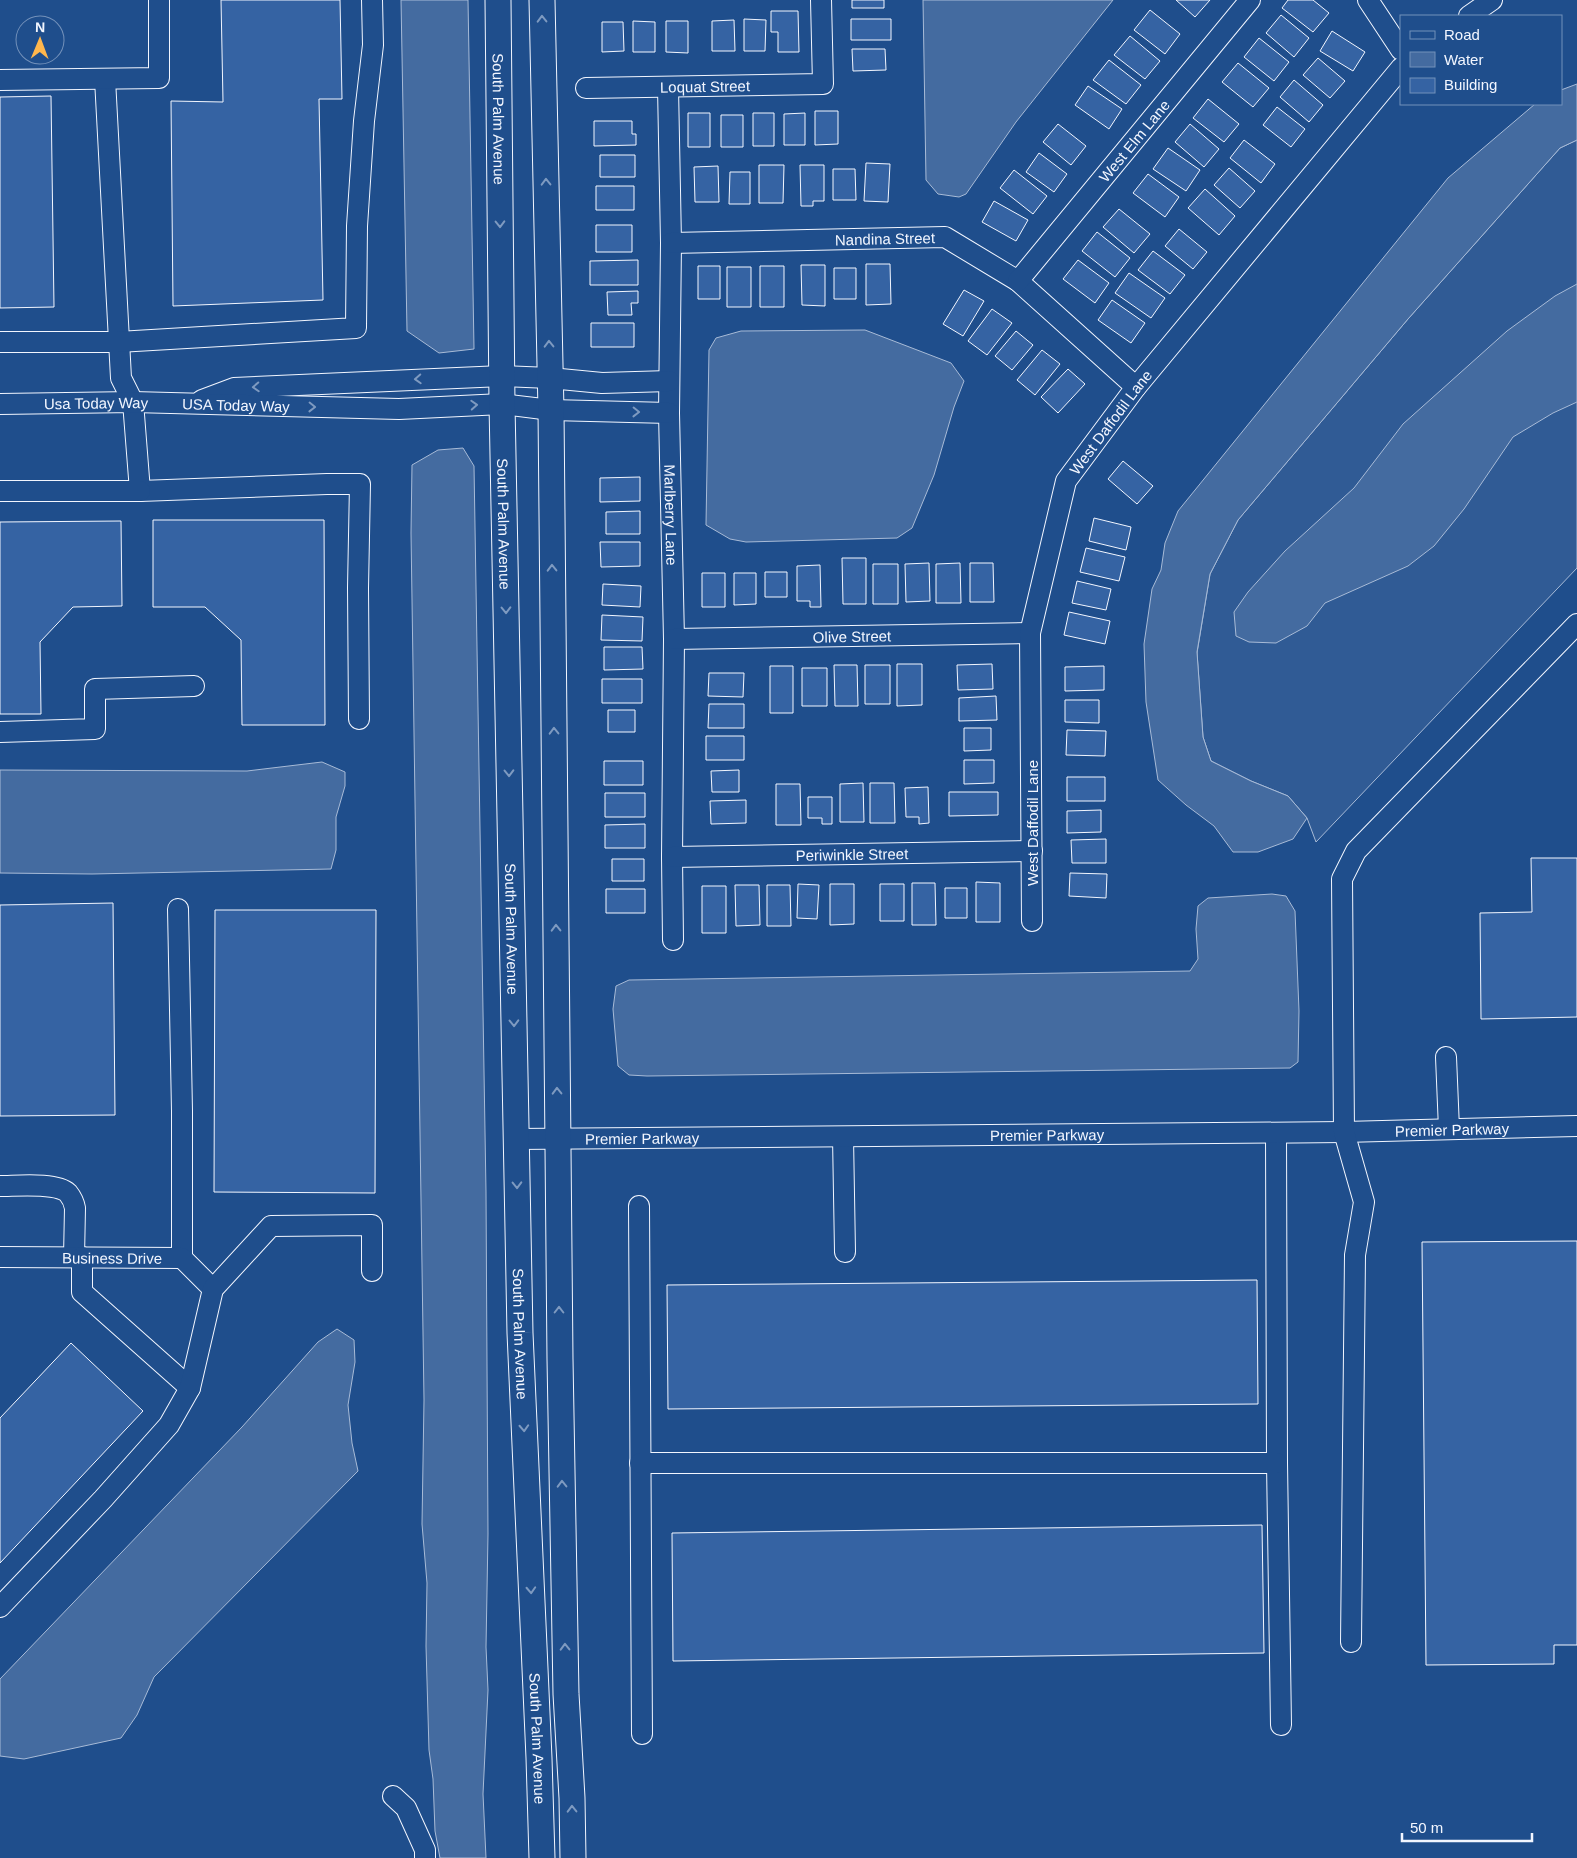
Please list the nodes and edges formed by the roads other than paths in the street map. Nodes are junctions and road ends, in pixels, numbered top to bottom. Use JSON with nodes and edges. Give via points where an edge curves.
{"nodes":[{"id":1,"x":159,"y":0,"type":"edge"},
{"id":2,"x":372,"y":0,"type":"edge"},
{"id":3,"x":498,"y":0,"type":"edge"},
{"id":4,"x":542,"y":0,"type":"edge"},
{"id":5,"x":821,"y":0,"type":"edge"},
{"id":6,"x":1250,"y":0,"type":"edge"},
{"id":7,"x":1368,"y":0,"type":"edge"},
{"id":8,"x":1492,"y":0,"type":"edge"},
{"id":9,"x":1470,"y":15,"type":"edge"},
{"id":10,"x":1400,"y":48,"type":"edge"},
{"id":11,"x":1400,"y":69,"type":"edge"},
{"id":12,"x":105,"y":79,"type":"junction"},
{"id":13,"x":0,"y":80,"type":"edge"},
{"id":14,"x":586,"y":88,"type":"dead end"},
{"id":15,"x":668,"y":88,"type":"junction"},
{"id":16,"x":671,"y":243,"type":"junction"},
{"id":17,"x":1018,"y":281,"type":"junction"},
{"id":18,"x":0,"y":342,"type":"edge"},
{"id":19,"x":118,"y":342,"type":"junction"},
{"id":20,"x":502,"y":376,"type":"junction"},
{"id":21,"x":550,"y":378,"type":"junction"},
{"id":22,"x":669,"y":382,"type":"junction"},
{"id":23,"x":1136,"y":387,"type":"junction"},
{"id":24,"x":134,"y":402,"type":"junction"},
{"id":25,"x":0,"y":404,"type":"edge"},
{"id":26,"x":193,"y":404,"type":"junction"},
{"id":27,"x":502,"y":404,"type":"junction"},
{"id":28,"x":551,"y":410,"type":"junction"},
{"id":29,"x":669,"y":413,"type":"junction"},
{"id":30,"x":0,"y":491,"type":"edge"},
{"id":31,"x":140,"y":491,"type":"junction"},
{"id":32,"x":1577,"y":624,"type":"edge"},
{"id":33,"x":1030,"y":633,"type":"junction"},
{"id":34,"x":674,"y":639,"type":"junction"},
{"id":35,"x":194,"y":686,"type":"dead end"},
{"id":36,"x":359,"y":719,"type":"dead end"},
{"id":37,"x":0,"y":732,"type":"edge"},
{"id":38,"x":1032,"y":851,"type":"junction"},
{"id":39,"x":672,"y":857,"type":"junction"},
{"id":40,"x":178,"y":909,"type":"dead end"},
{"id":41,"x":1032,"y":921,"type":"dead end"},
{"id":42,"x":673,"y":940,"type":"dead end"},
{"id":43,"x":1446,"y":1057,"type":"dead end"},
{"id":44,"x":1577,"y":1126,"type":"edge"},
{"id":45,"x":1449,"y":1129,"type":"junction"},
{"id":46,"x":1276,"y":1132,"type":"junction"},
{"id":47,"x":1344,"y":1132,"type":"junction"},
{"id":48,"x":843,"y":1137,"type":"junction"},
{"id":49,"x":516,"y":1139,"type":"junction"},
{"id":50,"x":558,"y":1140,"type":"junction"},
{"id":51,"x":0,"y":1186,"type":"edge"},
{"id":52,"x":639,"y":1206,"type":"dead end"},
{"id":53,"x":845,"y":1252,"type":"dead end"},
{"id":54,"x":0,"y":1257,"type":"edge"},
{"id":55,"x":78,"y":1257,"type":"junction"},
{"id":56,"x":182,"y":1258,"type":"junction"},
{"id":57,"x":372,"y":1271,"type":"dead end"},
{"id":58,"x":213,"y":1289,"type":"junction"},
{"id":59,"x":190,"y":1388,"type":"junction"},
{"id":60,"x":640,"y":1463,"type":"junction"},
{"id":61,"x":1277,"y":1463,"type":"junction"},
{"id":62,"x":0,"y":1607,"type":"edge"},
{"id":63,"x":1352,"y":1642,"type":"dead end"},
{"id":64,"x":1281,"y":1725,"type":"dead end"},
{"id":65,"x":642,"y":1734,"type":"dead end"},
{"id":66,"x":394,"y":1796,"type":"dead end"},
{"id":67,"x":425,"y":1858,"type":"edge"},
{"id":68,"x":542,"y":1858,"type":"edge"},
{"id":69,"x":573,"y":1858,"type":"edge"}],
"edges":[{"from":1,"to":12,"type":"street","via":[[158,78]]},
{"from":2,"to":19,"type":"street","via":[[373,45],[357,226],[356,328]]},
{"from":3,"to":20,"type":"main road","name":"South Palm Avenue","one_way":true},
{"from":21,"to":4,"type":"main road","name":"South Palm Avenue","one_way":true},
{"from":5,"to":15,"type":"street","name":"Loquat Street","via":[[823,84]]},
{"from":6,"to":17,"type":"street","name":"West Elm Lane"},
{"from":7,"to":10,"type":"street"},
{"from":8,"to":9,"type":"street"},
{"from":11,"to":23,"type":"street","name":"West Daffodil Lane"},
{"from":12,"to":13,"type":"street"},
{"from":12,"to":19,"type":"street"},
{"from":14,"to":15,"type":"street","name":"Loquat Street"},
{"from":15,"to":16,"type":"street","name":"Marlberry Lane"},
{"from":16,"to":17,"type":"street","name":"Nandina Street","via":[[945,237]]},
{"from":16,"to":22,"type":"street","name":"Marlberry Lane"},
{"from":17,"to":23,"type":"street","name":"Nandina Street"},
{"from":18,"to":19,"type":"street"},
{"from":19,"to":24,"type":"street","via":[[121,378]]},
{"from":20,"to":21,"type":"street","name":"USA Today Way"},
{"from":20,"to":26,"type":"street","name":"USA Today Way","one_way":true,"via":[[234,388]]},
{"from":20,"to":27,"type":"main road","name":"South Palm Avenue"},
{"from":21,"to":22,"type":"street","name":"USA Today Way","via":[[602,383]]},
{"from":21,"to":28,"type":"main road","name":"South Palm Avenue"},
{"from":22,"to":29,"type":"street","name":"Marlberry Lane"},
{"from":23,"to":33,"type":"street","name":"West Daffodil Lane","via":[[1066,481]]},
{"from":24,"to":25,"type":"street","name":"Usa Today Way"},
{"from":24,"to":26,"type":"street","name":"Usa Today Way"},
{"from":24,"to":31,"type":"street"},
{"from":26,"to":27,"type":"street","name":"USA Today Way","one_way":true,"via":[[398,409]]},
{"from":27,"to":28,"type":"street","name":"USA Today Way"},
{"from":27,"to":49,"type":"main road","name":"South Palm Avenue","one_way":true},
{"from":28,"to":29,"type":"street","name":"USA Today Way","one_way":true},
{"from":50,"to":28,"type":"main road","name":"South Palm Avenue","one_way":true},
{"from":29,"to":34,"type":"street","name":"Marlberry Lane"},
{"from":30,"to":31,"type":"street"},
{"from":31,"to":36,"type":"street","via":[[360,484]]},
{"from":32,"to":47,"type":"street","via":[[1356,851],[1342,879]]},
{"from":33,"to":34,"type":"street","name":"Olive Street"},
{"from":33,"to":38,"type":"street","name":"West Daffodil Lane"},
{"from":34,"to":39,"type":"street","name":"Marlberry Lane"},
{"from":35,"to":37,"type":"street","via":[[95,689],[95,729]]},
{"from":38,"to":39,"type":"street","name":"Periwinkle Street"},
{"from":38,"to":41,"type":"street","name":"West Daffodil Lane"},
{"from":39,"to":42,"type":"street","name":"Marlberry Lane"},
{"from":40,"to":56,"type":"street"},
{"from":43,"to":45,"type":"street"},
{"from":44,"to":45,"type":"street","name":"Premier Parkway"},
{"from":45,"to":47,"type":"street","name":"Premier Parkway"},
{"from":46,"to":47,"type":"street","name":"Premier Parkway"},
{"from":46,"to":48,"type":"street","name":"Premier Parkway"},
{"from":46,"to":61,"type":"street"},
{"from":47,"to":63,"type":"street","via":[[1364,1202],[1355,1255]]},
{"from":48,"to":50,"type":"street","name":"Premier Parkway"},
{"from":48,"to":53,"type":"street"},
{"from":49,"to":50,"type":"street","name":"Premier Parkway"},
{"from":49,"to":68,"type":"main road","name":"South Palm Avenue","one_way":true,"via":[[520,1333]]},
{"from":69,"to":50,"type":"main road","name":"South Palm Avenue","one_way":true,"via":[[566,1684]]},
{"from":51,"to":55,"type":"street","via":[[53,1187],[68,1193],[75,1208]]},
{"from":52,"to":60,"type":"street"},
{"from":54,"to":55,"type":"street","name":"Business Drive"},
{"from":55,"to":56,"type":"street","name":"Business Drive"},
{"from":55,"to":59,"type":"street","via":[[82,1292]]},
{"from":56,"to":58,"type":"street","name":"Business Drive"},
{"from":57,"to":58,"type":"street","via":[[372,1225],[271,1226]]},
{"from":58,"to":59,"type":"street"},
{"from":59,"to":62,"type":"street","via":[[169,1425]]},
{"from":60,"to":61,"type":"street"},
{"from":60,"to":65,"type":"street"},
{"from":61,"to":64,"type":"street"},
{"from":66,"to":67,"type":"street","via":[[406,1808],[425,1850]]}]}
